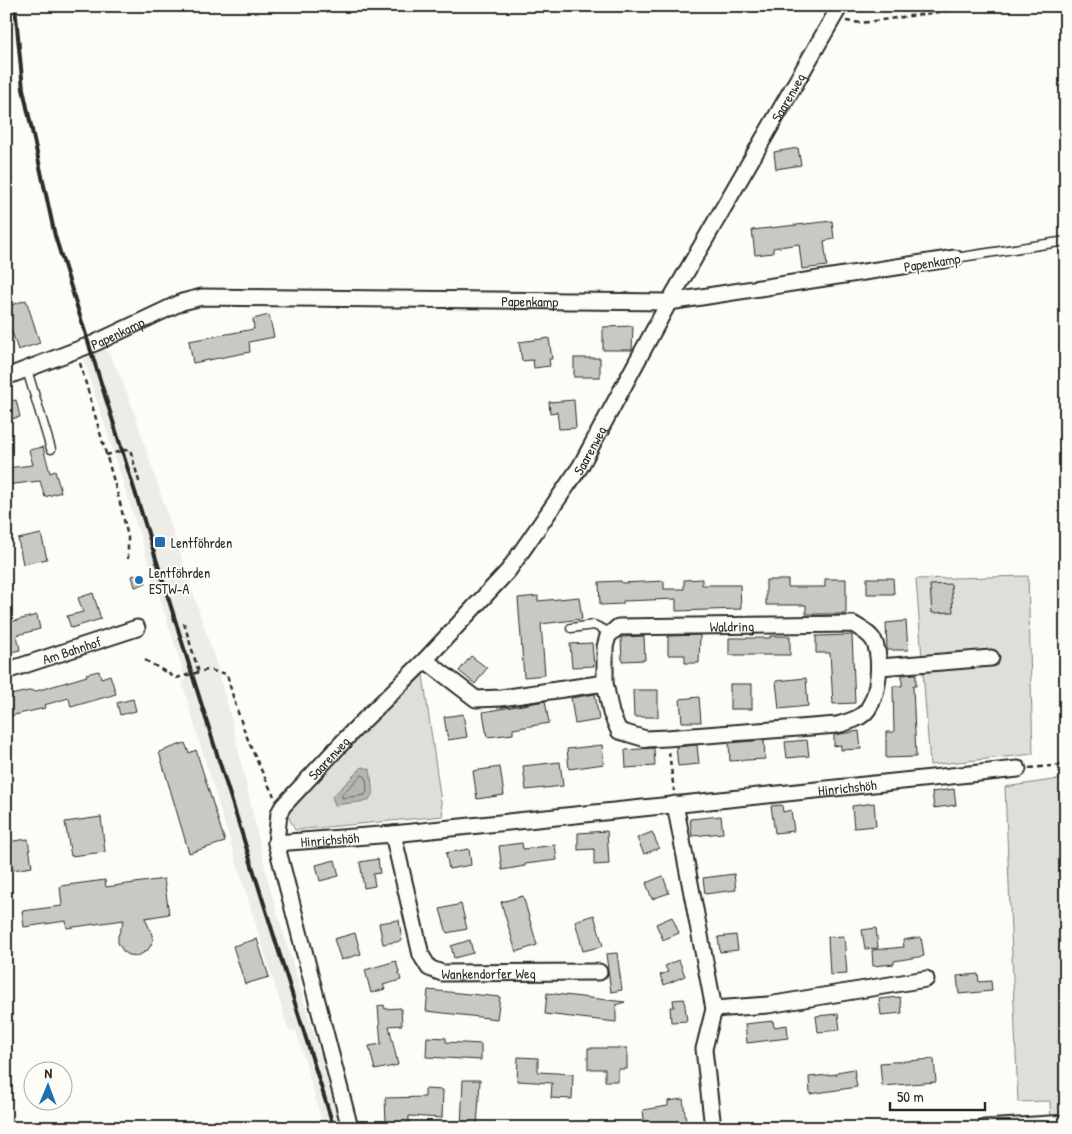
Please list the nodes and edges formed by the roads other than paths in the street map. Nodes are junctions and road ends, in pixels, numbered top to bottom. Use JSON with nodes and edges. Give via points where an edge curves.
{"nodes":[{"id":1,"x":836,"y":13,"type":"edge"},
{"id":2,"x":1066,"y":241,"type":"edge"},
{"id":3,"x":955,"y":258,"type":"joint"},
{"id":4,"x":669,"y":302,"type":"junction"},
{"id":5,"x":27,"y":370,"type":"junction"},
{"id":6,"x":6,"y":377,"type":"edge"},
{"id":7,"x":51,"y":449,"type":"dead end"},
{"id":8,"x":137,"y":628,"type":"dead end"},
{"id":9,"x":571,"y":628,"type":"dead end"},
{"id":10,"x":611,"y":634,"type":"junction"},
{"id":11,"x":991,"y":658,"type":"dead end"},
{"id":12,"x":424,"y":660,"type":"junction"},
{"id":13,"x":880,"y":667,"type":"junction"},
{"id":14,"x":6,"y":671,"type":"edge"},
{"id":15,"x":605,"y":683,"type":"junction"},
{"id":16,"x":1018,"y":769,"type":"road end"},
{"id":17,"x":675,"y":804,"type":"junction"},
{"id":18,"x":393,"y":834,"type":"junction"},
{"id":19,"x":276,"y":844,"type":"junction"},
{"id":20,"x":599,"y":972,"type":"dead end"},
{"id":21,"x":926,"y":979,"type":"dead end"},
{"id":22,"x":714,"y":1009,"type":"junction"},
{"id":23,"x":1066,"y":1123,"type":"edge"},
{"id":24,"x":1038,"y":1126,"type":"edge"},
{"id":25,"x":350,"y":1128,"type":"edge"},
{"id":26,"x":713,"y":1128,"type":"edge"},
{"id":27,"x":984,"y":1128,"type":"edge"}],
"edges":[{"from":1,"to":4,"type":"street","name":"Saarenweg"},
{"from":2,"to":3,"type":"lane","name":"Papenkamp"},
{"from":3,"to":4,"type":"street","name":"Papenkamp"},
{"from":4,"to":5,"type":"street","name":"Papenkamp","via":[[202,297],[182,302]]},
{"from":4,"to":12,"type":"street","name":"Saarenweg","via":[[580,467],[508,571]]},
{"from":5,"to":6,"type":"street","name":"Papenkamp"},
{"from":5,"to":7,"type":"lane"},
{"from":8,"to":14,"type":"street","name":"Am Bahnhof"},
{"from":9,"to":10,"type":"lane","via":[[594,625]]},
{"from":10,"to":13,"type":"street","name":"Waldring","via":[[618,627],[632,626],[853,624],[874,642]]},
{"from":10,"to":15,"type":"street","name":"Waldring","via":[[605,648]]},
{"from":11,"to":13,"type":"street"},
{"from":12,"to":15,"type":"street","via":[[476,699]]},
{"from":12,"to":19,"type":"street","name":"Saarenweg","via":[[283,806]]},
{"from":13,"to":15,"type":"street","name":"Waldring","via":[[868,710],[854,720],[667,738],[646,739],[619,731],[611,713]]},
{"from":16,"to":17,"type":"street","name":"Hinrichshöh"},
{"from":17,"to":18,"type":"street","name":"Hinrichshöh"},
{"from":17,"to":22,"type":"street"},
{"from":18,"to":19,"type":"street","name":"Hinrichshöh"},
{"from":18,"to":20,"type":"street","name":"Wankendorfer Weg","via":[[422,955],[429,968],[442,973]]},
{"from":19,"to":25,"type":"street"},
{"from":21,"to":22,"type":"street","via":[[768,1005]]},
{"from":22,"to":26,"type":"street","via":[[704,1049]]},
{"from":23,"to":24,"type":"street"},
{"from":24,"to":27,"type":"street"}]}
